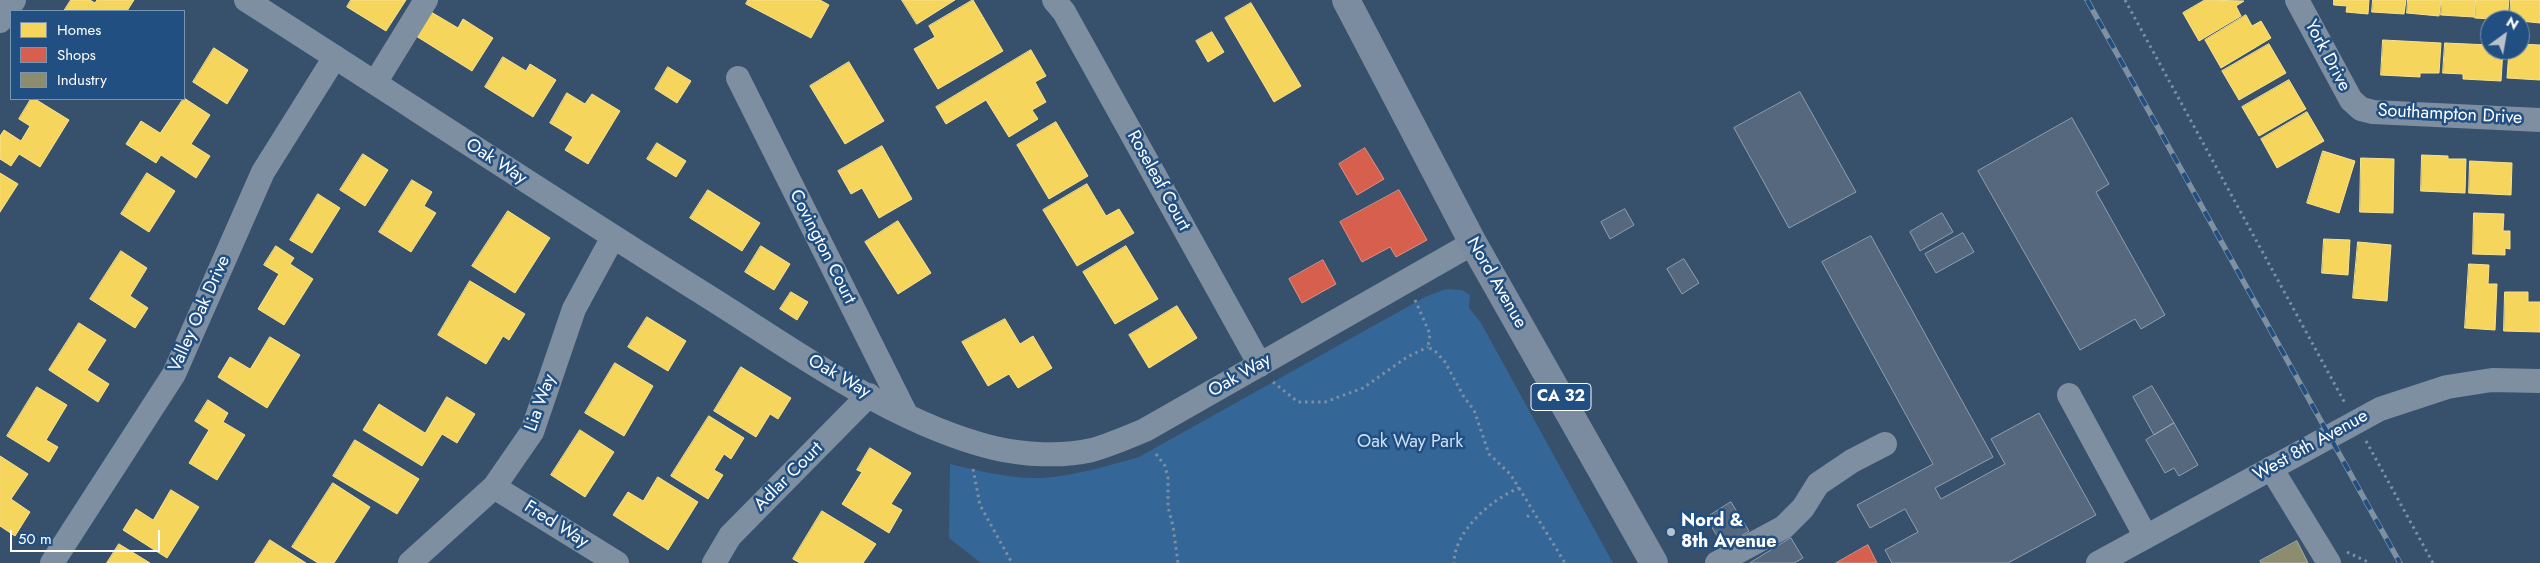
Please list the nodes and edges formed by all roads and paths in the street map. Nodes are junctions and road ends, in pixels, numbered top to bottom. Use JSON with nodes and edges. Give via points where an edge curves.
{"nodes":[{"id":1,"x":14,"y":0,"type":"edge"},
{"id":2,"x":246,"y":0,"type":"edge"},
{"id":3,"x":426,"y":0,"type":"edge"},
{"id":4,"x":1054,"y":0,"type":"edge"},
{"id":5,"x":1346,"y":0,"type":"edge"},
{"id":6,"x":2125,"y":0,"type":"edge"},
{"id":7,"x":2297,"y":0,"type":"edge"},
{"id":8,"x":0,"y":21,"type":"edge"},
{"id":9,"x":335,"y":57,"type":"junction"},
{"id":10,"x":738,"y":78,"type":"dead end"},
{"id":11,"x":375,"y":83,"type":"junction"},
{"id":12,"x":2361,"y":109,"type":"joint"},
{"id":13,"x":2540,"y":120,"type":"edge"},
{"id":14,"x":613,"y":237,"type":"junction"},
{"id":15,"x":1473,"y":243,"type":"junction"},
{"id":16,"x":1415,"y":300,"type":"dead end"},
{"id":17,"x":1428,"y":347,"type":"junction"},
{"id":18,"x":1266,"y":373,"type":"junction"},
{"id":19,"x":2540,"y":381,"type":"edge"},
{"id":20,"x":869,"y":395,"type":"junction"},
{"id":21,"x":2070,"y":395,"type":"dead end"},
{"id":22,"x":2343,"y":400,"type":"dead end"},
{"id":23,"x":907,"y":416,"type":"junction"},
{"id":24,"x":2366,"y":440,"type":"dead end"},
{"id":25,"x":1885,"y":444,"type":"dead end"},
{"id":26,"x":1156,"y":454,"type":"dead end"},
{"id":27,"x":2271,"y":468,"type":"junction"},
{"id":28,"x":973,"y":469,"type":"dead end"},
{"id":29,"x":494,"y":487,"type":"junction"},
{"id":30,"x":1519,"y":488,"type":"junction"},
{"id":31,"x":1532,"y":513,"type":"junction"},
{"id":32,"x":1526,"y":517,"type":"dead end"},
{"id":33,"x":2146,"y":537,"type":"junction"},
{"id":34,"x":52,"y":563,"type":"edge"},
{"id":35,"x":410,"y":563,"type":"edge"},
{"id":36,"x":617,"y":563,"type":"edge"},
{"id":37,"x":714,"y":563,"type":"edge"},
{"id":38,"x":1012,"y":563,"type":"edge"},
{"id":39,"x":1178,"y":563,"type":"edge"},
{"id":40,"x":1454,"y":563,"type":"edge"},
{"id":41,"x":1564,"y":563,"type":"edge"},
{"id":42,"x":1654,"y":563,"type":"edge"},
{"id":43,"x":1717,"y":563,"type":"edge"},
{"id":44,"x":2098,"y":563,"type":"edge"},
{"id":45,"x":2329,"y":563,"type":"edge"},
{"id":46,"x":2434,"y":563,"type":"edge"}],
"edges":[{"from":1,"to":8,"type":"street"},
{"from":2,"to":9,"type":"street","name":"Oak Way"},
{"from":3,"to":11,"type":"street"},
{"from":4,"to":18,"type":"street","name":"Roseleaf Court","via":[[1064,12]]},
{"from":5,"to":15,"type":"main road","name":"Nord Avenue","number":"CA 32"},
{"from":6,"to":22,"type":"path"},
{"from":7,"to":12,"type":"street","name":"York Drive","via":[[2351,100]]},
{"from":9,"to":11,"type":"street","name":"Oak Way"},
{"from":9,"to":34,"type":"street","name":"Valley Oak Drive","via":[[263,172],[174,374]]},
{"from":10,"to":23,"type":"street","name":"Covington Court"},
{"from":11,"to":14,"type":"street","name":"Oak Way"},
{"from":12,"to":13,"type":"street","name":"Southampton Drive"},
{"from":14,"to":20,"type":"street","name":"Oak Way"},
{"from":14,"to":29,"type":"street","name":"Lia Way","via":[[574,308],[532,432]]},
{"from":15,"to":18,"type":"street","name":"Oak Way"},
{"from":15,"to":42,"type":"main road","name":"Nord Avenue","number":"CA 32"},
{"from":16,"to":17,"type":"path","via":[[1430,334]]},
{"from":17,"to":18,"type":"path","via":[[1407,357],[1363,388],[1325,402],[1298,402]]},
{"from":17,"to":30,"type":"path","via":[[1445,362],[1474,410],[1489,454],[1510,474]]},
{"from":18,"to":23,"type":"street","name":"Oak Way","via":[[1145,430],[1091,450],[1055,454],[997,449],[950,436]]},
{"from":19,"to":27,"type":"street","name":"West 8th Avenue","via":[[2492,380],[2416,396],[2355,421]]},
{"from":20,"to":23,"type":"street","name":"Oak Way"},
{"from":20,"to":37,"type":"street","name":"Adlar Court","via":[[730,536]]},
{"from":21,"to":33,"type":"street"},
{"from":24,"to":46,"type":"path"},
{"from":25,"to":43,"type":"street","via":[[1818,484],[1803,508],[1784,527]]},
{"from":26,"to":39,"type":"path","via":[[1165,466],[1168,478],[1168,507],[1174,526]]},
{"from":27,"to":33,"type":"street","name":"West 8th Avenue"},
{"from":27,"to":45,"type":"street"},
{"from":28,"to":38,"type":"path","via":[[980,505]]},
{"from":29,"to":35,"type":"street","name":"Lia Way"},
{"from":29,"to":36,"type":"street","name":"Fred Way"},
{"from":30,"to":31,"type":"path"},
{"from":30,"to":40,"type":"path","via":[[1495,501],[1476,519],[1458,545]]},
{"from":31,"to":32,"type":"path"},
{"from":31,"to":41,"type":"path"},
{"from":33,"to":44,"type":"street","name":"West 8th Avenue"}]}
